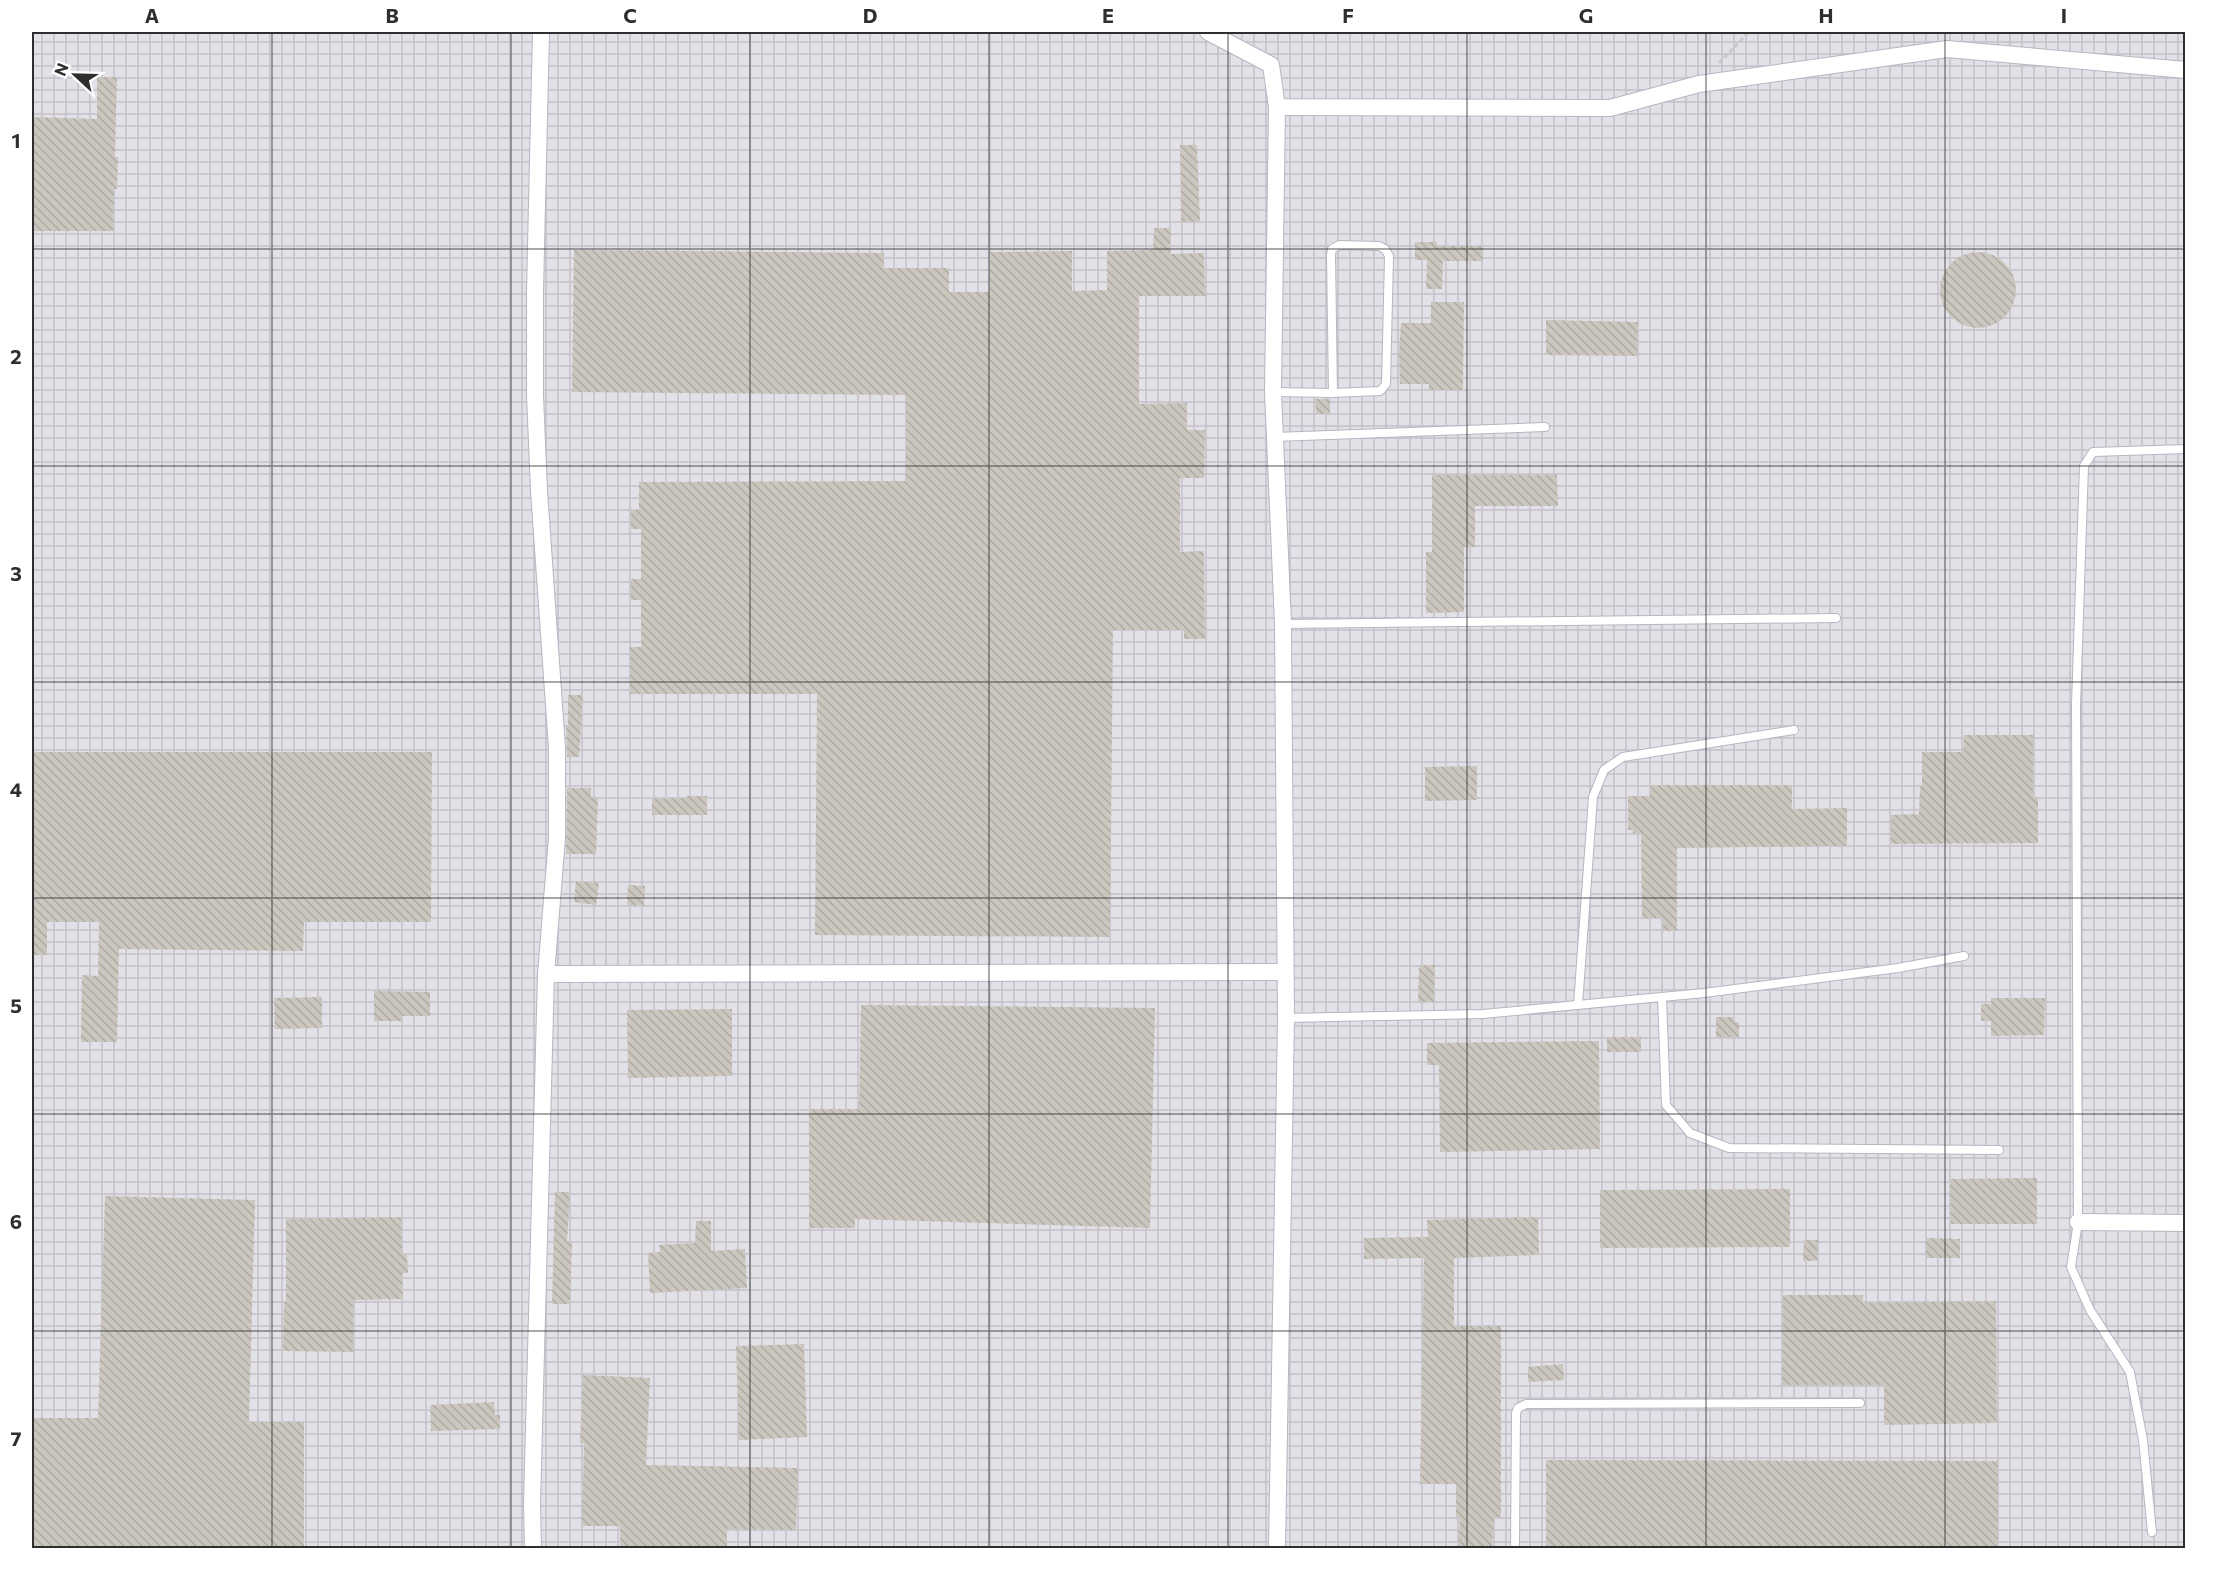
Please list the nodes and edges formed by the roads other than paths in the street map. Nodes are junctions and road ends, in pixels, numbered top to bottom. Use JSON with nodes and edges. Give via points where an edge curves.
{"nodes":[{"id":1,"x":541,"y":32,"type":"edge"},
{"id":2,"x":1208,"y":32,"type":"edge"},
{"id":3,"x":2186,"y":70,"type":"edge"},
{"id":4,"x":1277,"y":107,"type":"junction"},
{"id":5,"x":1274,"y":392,"type":"junction"},
{"id":6,"x":1333,"y":393,"type":"junction"},
{"id":7,"x":1545,"y":427,"type":"dead end"},
{"id":8,"x":1275,"y":438,"type":"junction"},
{"id":9,"x":2186,"y":449,"type":"edge"},
{"id":10,"x":1836,"y":618,"type":"dead end"},
{"id":11,"x":1283,"y":624,"type":"junction"},
{"id":12,"x":1794,"y":730,"type":"dead end"},
{"id":13,"x":1964,"y":956,"type":"dead end"},
{"id":14,"x":1285,"y":972,"type":"junction"},
{"id":15,"x":546,"y":974,"type":"junction"},
{"id":16,"x":1662,"y":997,"type":"junction"},
{"id":17,"x":1578,"y":1005,"type":"junction"},
{"id":18,"x":1286,"y":1018,"type":"junction"},
{"id":19,"x":1999,"y":1150,"type":"dead end"},
{"id":20,"x":2078,"y":1222,"type":"junction"},
{"id":21,"x":2186,"y":1223,"type":"edge"},
{"id":22,"x":1860,"y":1403,"type":"dead end"},
{"id":23,"x":2152,"y":1532,"type":"dead end"},
{"id":24,"x":533,"y":1548,"type":"edge"},
{"id":25,"x":1276,"y":1548,"type":"edge"},
{"id":26,"x":1515,"y":1548,"type":"edge"}],
"edges":[{"from":1,"to":15,"type":"street","via":[[536,394],[557,748],[557,837]]},
{"from":2,"to":4,"type":"street","via":[[1271,65]]},
{"from":3,"to":4,"type":"street","via":[[1947,49],[1699,84],[1610,108]]},
{"from":4,"to":5,"type":"street"},
{"from":5,"to":6,"type":"lane"},
{"from":5,"to":8,"type":"street"},
{"from":6,"to":6,"type":"lane","via":[[1332,249],[1339,245],[1379,246],[1389,256],[1386,384],[1380,391]]},
{"from":7,"to":8,"type":"lane"},
{"from":8,"to":11,"type":"street"},
{"from":9,"to":20,"type":"lane","via":[[2093,452],[2084,466],[2076,705]]},
{"from":10,"to":11,"type":"lane"},
{"from":11,"to":14,"type":"street"},
{"from":12,"to":17,"type":"lane","via":[[1623,757],[1604,770],[1593,797]]},
{"from":13,"to":16,"type":"lane","via":[[1898,968]]},
{"from":14,"to":15,"type":"street"},
{"from":14,"to":18,"type":"street"},
{"from":15,"to":24,"type":"street"},
{"from":16,"to":17,"type":"lane"},
{"from":16,"to":19,"type":"lane","via":[[1666,1105],[1690,1133],[1730,1148]]},
{"from":17,"to":18,"type":"lane","via":[[1483,1014]]},
{"from":18,"to":25,"type":"street"},
{"from":20,"to":21,"type":"street"},
{"from":20,"to":23,"type":"lane","via":[[2071,1267],[2090,1310],[2130,1372],[2143,1440]]},
{"from":22,"to":26,"type":"lane","via":[[1526,1404],[1516,1413]]}]}
